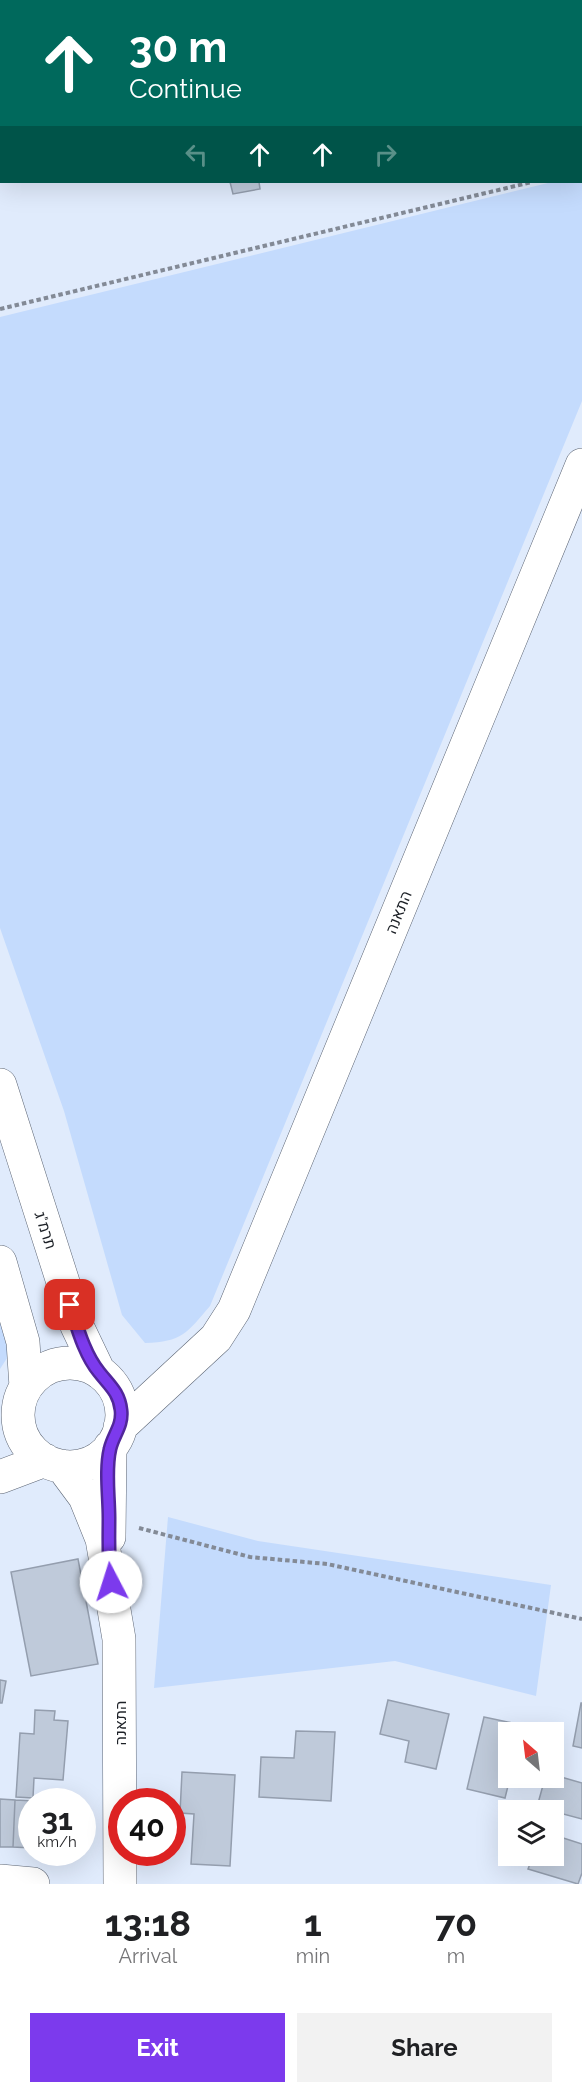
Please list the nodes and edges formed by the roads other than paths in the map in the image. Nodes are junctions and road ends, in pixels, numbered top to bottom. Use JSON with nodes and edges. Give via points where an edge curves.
{"nodes":[{"id":1,"x":582,"y":465,"type":"edge"},
{"id":2,"x":0,"y":1085,"type":"edge"},
{"id":3,"x":0,"y":1262,"type":"edge"},
{"id":4,"x":201,"y":1352,"type":"junction"},
{"id":5,"x":105,"y":1377,"type":"junction"},
{"id":6,"x":15,"y":1401,"type":"edge"},
{"id":7,"x":115,"y":1437,"type":"junction"},
{"id":8,"x":53,"y":1463,"type":"junction"},
{"id":9,"x":0,"y":1477,"type":"edge"},
{"id":10,"x":108,"y":1563,"type":"junction"},
{"id":11,"x":0,"y":1881,"type":"edge"},
{"id":12,"x":33,"y":1884,"type":"edge"},
{"id":13,"x":120,"y":1884,"type":"edge"}],
"edges":[{"from":1,"to":4,"type":"street","name":"התאנה","via":[[234,1310],[216,1338]]},
{"from":2,"to":5,"type":"street","name":"תרמ\"ג","via":[[77,1326]]},
{"from":3,"to":6,"type":"street","via":[[23,1342]]},
{"from":4,"to":5,"type":"street","name":"התאנה","via":[[159,1372]]},
{"from":4,"to":7,"type":"street","name":"התאנה"},
{"from":5,"to":6,"type":"street","via":[[84,1365],[52,1367],[37,1375]]},
{"from":5,"to":7,"type":"street","via":[[118,1396],[122,1411]]},
{"from":6,"to":8,"type":"street","via":[[25,1442]]},
{"from":7,"to":8,"type":"street","via":[[89,1463]]},
{"from":7,"to":10,"type":"street","name":"התאנה"},
{"from":8,"to":9,"type":"street"},
{"from":8,"to":10,"type":"street","name":"התאנה","via":[[85,1497],[95,1516]]},
{"from":10,"to":13,"type":"street","name":"התאנה","via":[[119,1639]]},
{"from":11,"to":12,"type":"street"}]}
